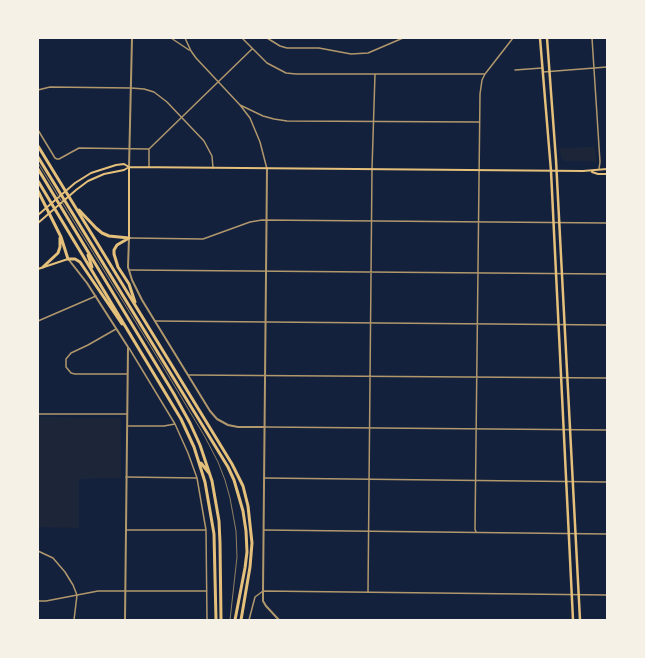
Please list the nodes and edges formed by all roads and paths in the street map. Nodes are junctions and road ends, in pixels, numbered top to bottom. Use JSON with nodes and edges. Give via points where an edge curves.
{"nodes":[{"id":1,"x":132,"y":38,"type":"edge"},
{"id":2,"x":171,"y":38,"type":"edge"},
{"id":3,"x":185,"y":38,"type":"edge"},
{"id":4,"x":242,"y":38,"type":"edge"},
{"id":5,"x":268,"y":38,"type":"edge"},
{"id":6,"x":403,"y":38,"type":"edge"},
{"id":7,"x":513,"y":38,"type":"edge"},
{"id":8,"x":540,"y":38,"type":"edge"},
{"id":9,"x":547,"y":38,"type":"edge"},
{"id":10,"x":592,"y":38,"type":"edge"},
{"id":11,"x":252,"y":49,"type":"junction"},
{"id":12,"x":190,"y":51,"type":"junction"},
{"id":13,"x":607,"y":67,"type":"edge"},
{"id":14,"x":542,"y":68,"type":"junction"},
{"id":15,"x":594,"y":68,"type":"junction"},
{"id":16,"x":515,"y":70,"type":"dead end"},
{"id":17,"x":543,"y":72,"type":"junction"},
{"id":18,"x":550,"y":72,"type":"junction"},
{"id":19,"x":375,"y":74,"type":"junction"},
{"id":20,"x":485,"y":74,"type":"junction"},
{"id":21,"x":218,"y":82,"type":"junction"},
{"id":22,"x":131,"y":88,"type":"junction"},
{"id":23,"x":38,"y":90,"type":"edge"},
{"id":24,"x":240,"y":105,"type":"junction"},
{"id":25,"x":182,"y":117,"type":"junction"},
{"id":26,"x":374,"y":121,"type":"junction"},
{"id":27,"x":479,"y":122,"type":"junction"},
{"id":28,"x":38,"y":130,"type":"edge"},
{"id":29,"x":38,"y":146,"type":"edge"},
{"id":30,"x":130,"y":148,"type":"junction"},
{"id":31,"x":149,"y":149,"type":"junction"},
{"id":32,"x":38,"y":152,"type":"edge"},
{"id":33,"x":38,"y":157,"type":"edge"},
{"id":34,"x":45,"y":158,"type":"junction"},
{"id":35,"x":129,"y":167,"type":"junction"},
{"id":36,"x":149,"y":168,"type":"junction"},
{"id":37,"x":213,"y":168,"type":"junction"},
{"id":38,"x":267,"y":168,"type":"junction"},
{"id":39,"x":38,"y":169,"type":"edge"},
{"id":40,"x":372,"y":169,"type":"junction"},
{"id":41,"x":599,"y":169,"type":"junction"},
{"id":42,"x":607,"y":169,"type":"edge"},
{"id":43,"x":478,"y":170,"type":"junction"},
{"id":44,"x":551,"y":171,"type":"junction"},
{"id":45,"x":557,"y":171,"type":"junction"},
{"id":46,"x":591,"y":171,"type":"junction"},
{"id":47,"x":607,"y":174,"type":"edge"},
{"id":48,"x":38,"y":181,"type":"edge"},
{"id":49,"x":38,"y":191,"type":"edge"},
{"id":50,"x":74,"y":204,"type":"junction"},
{"id":51,"x":38,"y":215,"type":"edge"},
{"id":52,"x":266,"y":220,"type":"junction"},
{"id":53,"x":372,"y":221,"type":"junction"},
{"id":54,"x":478,"y":222,"type":"junction"},
{"id":55,"x":38,"y":223,"type":"edge"},
{"id":56,"x":553,"y":223,"type":"junction"},
{"id":57,"x":559,"y":223,"type":"junction"},
{"id":58,"x":607,"y":223,"type":"edge"},
{"id":59,"x":60,"y":235,"type":"junction"},
{"id":60,"x":129,"y":238,"type":"junction"},
{"id":61,"x":86,"y":249,"type":"junction"},
{"id":62,"x":68,"y":259,"type":"junction"},
{"id":63,"x":43,"y":267,"type":"junction"},
{"id":64,"x":38,"y":269,"type":"edge"},
{"id":65,"x":129,"y":270,"type":"junction"},
{"id":66,"x":266,"y":271,"type":"junction"},
{"id":67,"x":93,"y":272,"type":"junction"},
{"id":68,"x":371,"y":272,"type":"junction"},
{"id":69,"x":477,"y":273,"type":"junction"},
{"id":70,"x":556,"y":274,"type":"junction"},
{"id":71,"x":562,"y":274,"type":"junction"},
{"id":72,"x":607,"y":274,"type":"edge"},
{"id":73,"x":96,"y":296,"type":"junction"},
{"id":74,"x":136,"y":307,"type":"junction"},
{"id":75,"x":38,"y":321,"type":"edge"},
{"id":76,"x":155,"y":322,"type":"junction"},
{"id":77,"x":265,"y":322,"type":"junction"},
{"id":78,"x":371,"y":323,"type":"junction"},
{"id":79,"x":477,"y":324,"type":"junction"},
{"id":80,"x":559,"y":325,"type":"junction"},
{"id":81,"x":564,"y":325,"type":"junction"},
{"id":82,"x":607,"y":325,"type":"edge"},
{"id":83,"x":116,"y":329,"type":"junction"},
{"id":84,"x":128,"y":347,"type":"junction"},
{"id":85,"x":140,"y":350,"type":"junction"},
{"id":86,"x":127,"y":374,"type":"junction"},
{"id":87,"x":188,"y":375,"type":"junction"},
{"id":88,"x":265,"y":375,"type":"junction"},
{"id":89,"x":370,"y":376,"type":"junction"},
{"id":90,"x":476,"y":377,"type":"junction"},
{"id":91,"x":561,"y":378,"type":"junction"},
{"id":92,"x":567,"y":378,"type":"junction"},
{"id":93,"x":607,"y":378,"type":"edge"},
{"id":94,"x":38,"y":414,"type":"edge"},
{"id":95,"x":127,"y":414,"type":"junction"},
{"id":96,"x":175,"y":424,"type":"junction"},
{"id":97,"x":127,"y":426,"type":"junction"},
{"id":98,"x":264,"y":427,"type":"junction"},
{"id":99,"x":370,"y":428,"type":"junction"},
{"id":100,"x":476,"y":429,"type":"junction"},
{"id":101,"x":564,"y":429,"type":"junction"},
{"id":102,"x":570,"y":430,"type":"junction"},
{"id":103,"x":607,"y":430,"type":"edge"},
{"id":104,"x":199,"y":460,"type":"junction"},
{"id":105,"x":210,"y":475,"type":"junction"},
{"id":106,"x":126,"y":478,"type":"junction"},
{"id":107,"x":196,"y":478,"type":"junction"},
{"id":108,"x":264,"y":478,"type":"junction"},
{"id":109,"x":370,"y":480,"type":"junction"},
{"id":110,"x":475,"y":480,"type":"junction"},
{"id":111,"x":566,"y":481,"type":"junction"},
{"id":112,"x":572,"y":481,"type":"junction"},
{"id":113,"x":607,"y":482,"type":"edge"},
{"id":114,"x":126,"y":530,"type":"junction"},
{"id":115,"x":206,"y":530,"type":"junction"},
{"id":116,"x":264,"y":530,"type":"junction"},
{"id":117,"x":369,"y":532,"type":"junction"},
{"id":118,"x":476,"y":532,"type":"junction"},
{"id":119,"x":569,"y":533,"type":"junction"},
{"id":120,"x":575,"y":534,"type":"junction"},
{"id":121,"x":607,"y":534,"type":"edge"},
{"id":122,"x":38,"y":551,"type":"edge"},
{"id":123,"x":126,"y":590,"type":"junction"},
{"id":124,"x":207,"y":591,"type":"junction"},
{"id":125,"x":263,"y":591,"type":"junction"},
{"id":126,"x":368,"y":592,"type":"junction"},
{"id":127,"x":572,"y":594,"type":"junction"},
{"id":128,"x":579,"y":594,"type":"junction"},
{"id":129,"x":77,"y":595,"type":"junction"},
{"id":130,"x":607,"y":595,"type":"edge"},
{"id":131,"x":38,"y":601,"type":"edge"},
{"id":132,"x":74,"y":620,"type":"edge"},
{"id":133,"x":125,"y":620,"type":"edge"},
{"id":134,"x":207,"y":620,"type":"edge"},
{"id":135,"x":216,"y":620,"type":"edge"},
{"id":136,"x":221,"y":620,"type":"edge"},
{"id":137,"x":235,"y":620,"type":"edge"},
{"id":138,"x":240,"y":620,"type":"edge"},
{"id":139,"x":249,"y":620,"type":"edge"},
{"id":140,"x":279,"y":620,"type":"edge"},
{"id":141,"x":573,"y":620,"type":"edge"},
{"id":142,"x":580,"y":620,"type":"edge"}],
"edges":[{"from":1,"to":22,"type":"street"},
{"from":2,"to":12,"type":"street"},
{"from":3,"to":12,"type":"street"},
{"from":4,"to":11,"type":"street"},
{"from":5,"to":6,"type":"street","via":[[287,48],[319,48],[351,54],[368,53]]},
{"from":7,"to":20,"type":"street"},
{"from":8,"to":14,"type":"main road"},
{"from":9,"to":18,"type":"main road"},
{"from":10,"to":15,"type":"street"},
{"from":11,"to":19,"type":"street","via":[[267,64],[286,72]]},
{"from":11,"to":21,"type":"street"},
{"from":12,"to":21,"type":"street"},
{"from":13,"to":15,"type":"street"},
{"from":14,"to":16,"type":"street"},
{"from":14,"to":17,"type":"main road"},
{"from":15,"to":18,"type":"street"},
{"from":15,"to":41,"type":"street"},
{"from":17,"to":18,"type":"street"},
{"from":17,"to":44,"type":"main road"},
{"from":18,"to":45,"type":"main road"},
{"from":19,"to":20,"type":"street"},
{"from":19,"to":26,"type":"street"},
{"from":20,"to":27,"type":"street","via":[[480,86]]},
{"from":21,"to":24,"type":"street"},
{"from":21,"to":25,"type":"street"},
{"from":22,"to":23,"type":"street","via":[[50,87]]},
{"from":22,"to":25,"type":"street","via":[[157,94]]},
{"from":22,"to":30,"type":"street"},
{"from":24,"to":26,"type":"street","via":[[263,116],[280,120]]},
{"from":24,"to":38,"type":"street","via":[[256,131]]},
{"from":25,"to":31,"type":"street"},
{"from":25,"to":37,"type":"street","via":[[207,145],[212,156]]},
{"from":26,"to":27,"type":"street"},
{"from":26,"to":40,"type":"street"},
{"from":27,"to":43,"type":"street"},
{"from":28,"to":30,"type":"street","via":[[57,159],[79,148]]},
{"from":29,"to":34,"type":"highway"},
{"from":30,"to":31,"type":"street"},
{"from":30,"to":35,"type":"street"},
{"from":31,"to":36,"type":"street"},
{"from":32,"to":34,"type":"highway"},
{"from":33,"to":137,"type":"highway","via":[[234,480],[243,511],[246,538],[245,568]]},
{"from":34,"to":50,"type":"highway"},
{"from":35,"to":36,"type":"main road"},
{"from":35,"to":51,"type":"main road","via":[[124,164],[116,165],[91,173],[65,191]]},
{"from":35,"to":55,"type":"main road","via":[[88,181]]},
{"from":35,"to":60,"type":"main road"},
{"from":36,"to":37,"type":"main road"},
{"from":37,"to":38,"type":"main road"},
{"from":38,"to":40,"type":"main road"},
{"from":38,"to":52,"type":"street"},
{"from":39,"to":61,"type":"highway"},
{"from":40,"to":43,"type":"main road"},
{"from":40,"to":53,"type":"street"},
{"from":41,"to":42,"type":"main road"},
{"from":41,"to":46,"type":"main road"},
{"from":43,"to":44,"type":"main road"},
{"from":43,"to":54,"type":"street"},
{"from":44,"to":45,"type":"main road"},
{"from":44,"to":56,"type":"main road"},
{"from":45,"to":46,"type":"main road"},
{"from":45,"to":57,"type":"main road"},
{"from":46,"to":47,"type":"main road"},
{"from":48,"to":67,"type":"highway"},
{"from":49,"to":59,"type":"highway"},
{"from":50,"to":60,"type":"highway","via":[[102,233]]},
{"from":50,"to":74,"type":"highway"},
{"from":52,"to":53,"type":"street"},
{"from":52,"to":60,"type":"street","via":[[250,222],[203,239]]},
{"from":52,"to":66,"type":"street"},
{"from":53,"to":54,"type":"street"},
{"from":53,"to":68,"type":"street"},
{"from":54,"to":56,"type":"street"},
{"from":54,"to":69,"type":"street"},
{"from":56,"to":57,"type":"street"},
{"from":56,"to":70,"type":"main road"},
{"from":57,"to":58,"type":"street"},
{"from":57,"to":71,"type":"main road"},
{"from":59,"to":62,"type":"highway"},
{"from":59,"to":63,"type":"highway","via":[[58,253]]},
{"from":60,"to":65,"type":"street"},
{"from":60,"to":74,"type":"highway","via":[[117,245],[114,254],[118,267],[129,284]]},
{"from":61,"to":67,"type":"highway"},
{"from":61,"to":105,"type":"highway","via":[[182,409],[200,445]]},
{"from":62,"to":63,"type":"main road"},
{"from":62,"to":73,"type":"street"},
{"from":62,"to":85,"type":"highway","via":[[80,262]]},
{"from":63,"to":64,"type":"main road"},
{"from":65,"to":66,"type":"street"},
{"from":65,"to":76,"type":"street","via":[[136,289]]},
{"from":66,"to":68,"type":"street"},
{"from":66,"to":77,"type":"street"},
{"from":67,"to":85,"type":"highway"},
{"from":68,"to":69,"type":"street"},
{"from":68,"to":78,"type":"street"},
{"from":69,"to":70,"type":"street"},
{"from":69,"to":79,"type":"street"},
{"from":70,"to":71,"type":"street"},
{"from":70,"to":80,"type":"main road"},
{"from":71,"to":72,"type":"street"},
{"from":71,"to":81,"type":"main road"},
{"from":73,"to":75,"type":"street"},
{"from":73,"to":83,"type":"street"},
{"from":74,"to":138,"type":"highway","via":[[232,464],[244,491],[251,520],[252,552]]},
{"from":76,"to":77,"type":"street"},
{"from":76,"to":87,"type":"street"},
{"from":77,"to":78,"type":"street"},
{"from":77,"to":88,"type":"street"},
{"from":78,"to":79,"type":"street"},
{"from":78,"to":89,"type":"street"},
{"from":79,"to":80,"type":"street"},
{"from":79,"to":90,"type":"street"},
{"from":80,"to":81,"type":"street"},
{"from":80,"to":91,"type":"main road"},
{"from":81,"to":82,"type":"street"},
{"from":81,"to":92,"type":"main road"},
{"from":83,"to":84,"type":"street"},
{"from":83,"to":86,"type":"street","via":[[71,353],[66,359],[66,367],[75,374]]},
{"from":84,"to":86,"type":"street"},
{"from":84,"to":96,"type":"street"},
{"from":85,"to":104,"type":"highway","via":[[181,419]]},
{"from":86,"to":95,"type":"street"},
{"from":87,"to":88,"type":"street"},
{"from":87,"to":98,"type":"street","via":[[210,411],[221,422],[233,426]]},
{"from":88,"to":89,"type":"street"},
{"from":88,"to":98,"type":"street"},
{"from":89,"to":90,"type":"street"},
{"from":89,"to":99,"type":"street"},
{"from":90,"to":91,"type":"street"},
{"from":90,"to":100,"type":"street"},
{"from":91,"to":92,"type":"street"},
{"from":91,"to":101,"type":"main road"},
{"from":92,"to":93,"type":"street"},
{"from":92,"to":102,"type":"main road"},
{"from":94,"to":95,"type":"street"},
{"from":95,"to":97,"type":"street"},
{"from":96,"to":97,"type":"street"},
{"from":96,"to":107,"type":"street"},
{"from":97,"to":106,"type":"street"},
{"from":98,"to":99,"type":"street"},
{"from":98,"to":108,"type":"street"},
{"from":99,"to":100,"type":"street"},
{"from":99,"to":109,"type":"street"},
{"from":100,"to":101,"type":"street"},
{"from":100,"to":110,"type":"street"},
{"from":101,"to":102,"type":"street"},
{"from":101,"to":111,"type":"main road"},
{"from":102,"to":103,"type":"street"},
{"from":102,"to":112,"type":"main road"},
{"from":104,"to":105,"type":"highway"},
{"from":104,"to":135,"type":"highway","via":[[207,488],[214,534]]},
{"from":105,"to":136,"type":"highway","via":[[219,521]]},
{"from":106,"to":107,"type":"street"},
{"from":106,"to":114,"type":"street"},
{"from":107,"to":115,"type":"street"},
{"from":108,"to":109,"type":"street"},
{"from":108,"to":116,"type":"street"},
{"from":109,"to":110,"type":"street"},
{"from":109,"to":117,"type":"street"},
{"from":110,"to":111,"type":"street"},
{"from":110,"to":118,"type":"street"},
{"from":111,"to":112,"type":"street"},
{"from":111,"to":119,"type":"main road"},
{"from":112,"to":113,"type":"street"},
{"from":112,"to":120,"type":"main road"},
{"from":114,"to":115,"type":"street"},
{"from":114,"to":123,"type":"street"},
{"from":115,"to":124,"type":"street"},
{"from":116,"to":117,"type":"street"},
{"from":116,"to":125,"type":"street"},
{"from":117,"to":118,"type":"street"},
{"from":117,"to":126,"type":"street"},
{"from":118,"to":119,"type":"street"},
{"from":119,"to":120,"type":"street"},
{"from":119,"to":127,"type":"main road"},
{"from":120,"to":121,"type":"street"},
{"from":120,"to":128,"type":"main road"},
{"from":122,"to":129,"type":"street","via":[[47,554],[59,565]]},
{"from":123,"to":124,"type":"street"},
{"from":123,"to":129,"type":"street"},
{"from":123,"to":133,"type":"street"},
{"from":124,"to":134,"type":"street"},
{"from":125,"to":126,"type":"street"},
{"from":125,"to":139,"type":"street","via":[[255,597]]},
{"from":125,"to":140,"type":"street","via":[[263,601]]},
{"from":126,"to":127,"type":"street"},
{"from":127,"to":128,"type":"street"},
{"from":127,"to":141,"type":"main road"},
{"from":128,"to":130,"type":"street"},
{"from":128,"to":142,"type":"main road"},
{"from":129,"to":131,"type":"street"},
{"from":129,"to":132,"type":"street"}]}
